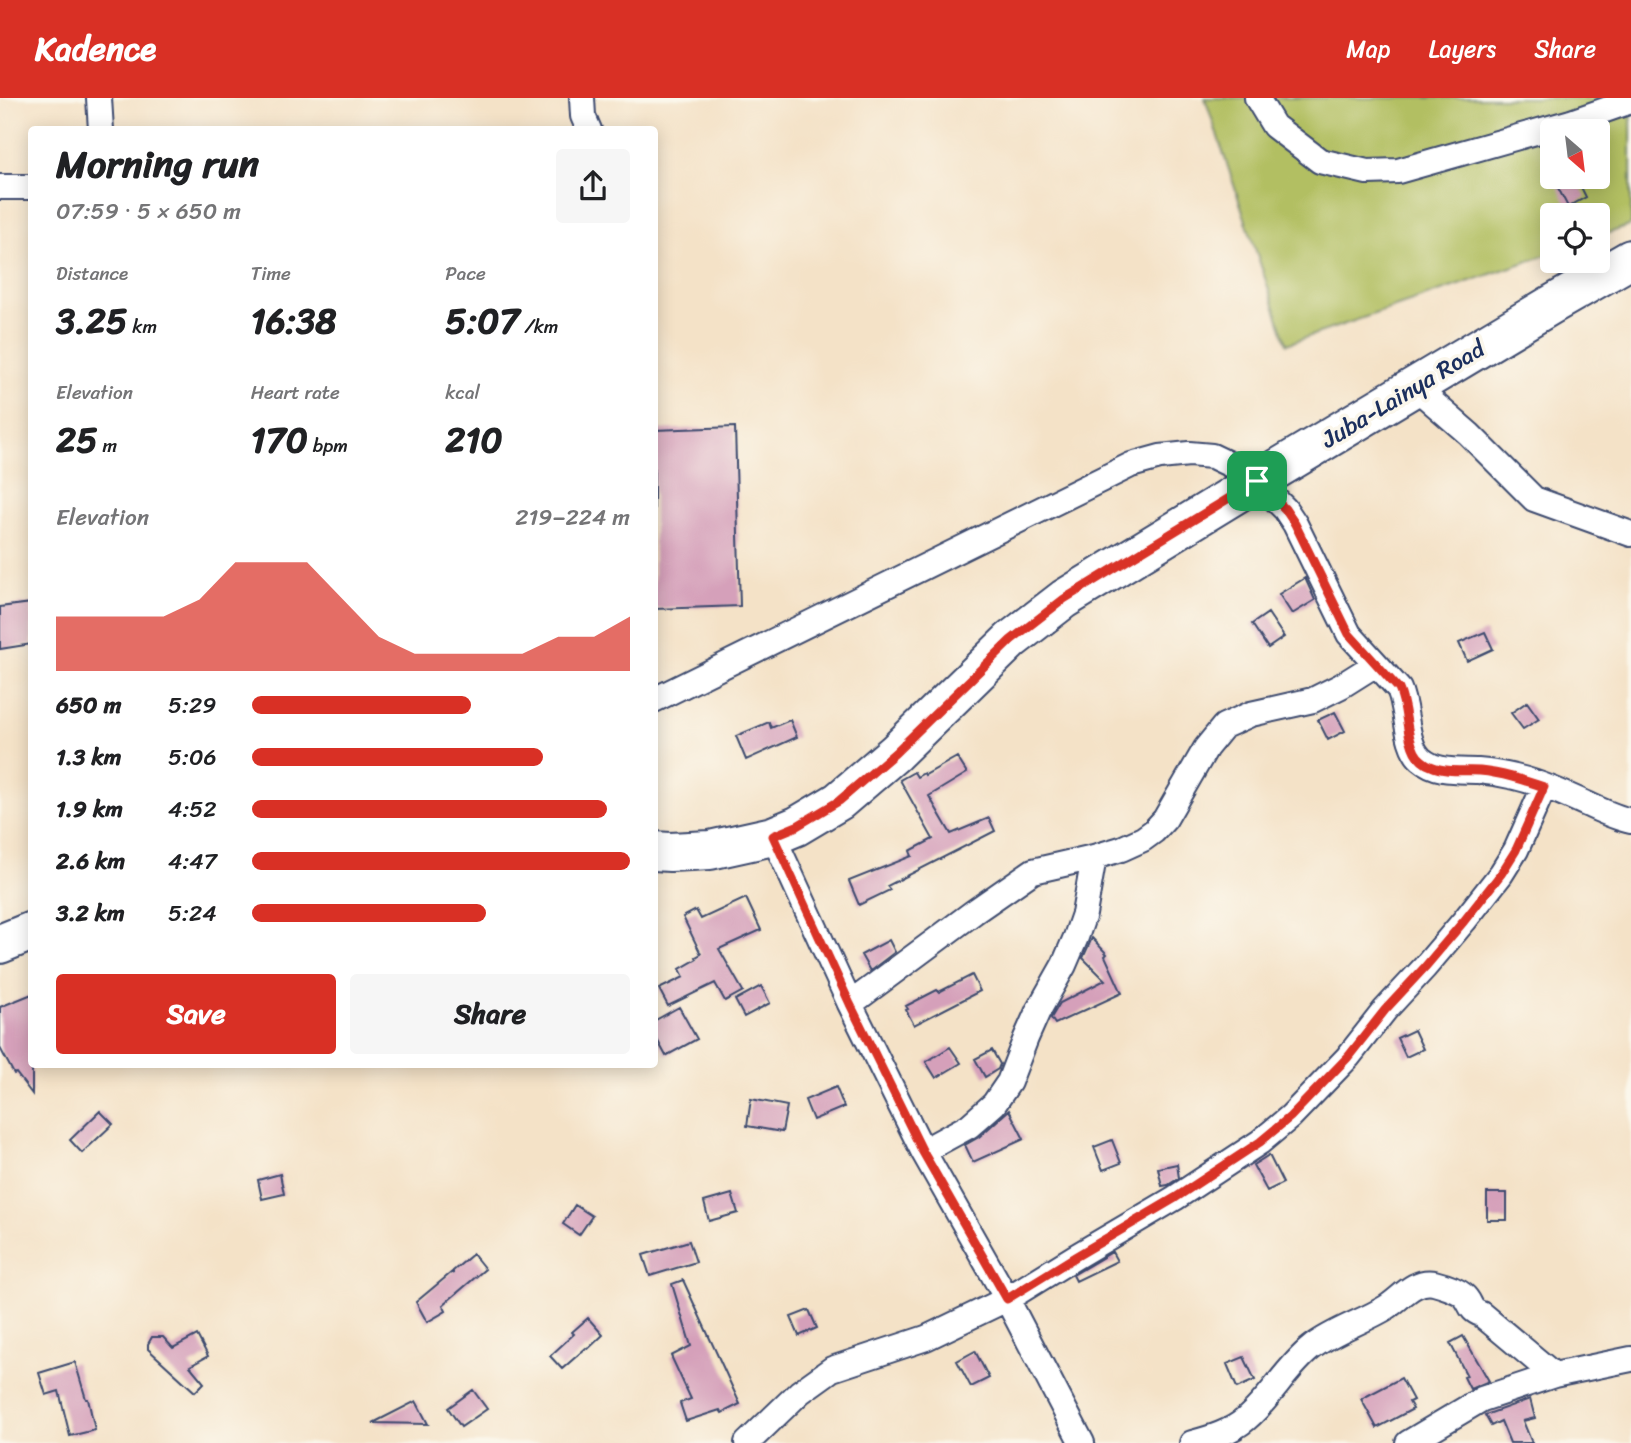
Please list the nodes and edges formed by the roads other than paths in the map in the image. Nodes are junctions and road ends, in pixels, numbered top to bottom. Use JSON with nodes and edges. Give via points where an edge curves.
{"nodes":[{"id":1,"x":99,"y":98,"type":"edge"},
{"id":2,"x":582,"y":98,"type":"edge"},
{"id":3,"x":1256,"y":98,"type":"edge"},
{"id":4,"x":1619,"y":102,"type":"edge"},
{"id":5,"x":101,"y":126,"type":"edge"},
{"id":6,"x":587,"y":126,"type":"edge"},
{"id":7,"x":0,"y":187,"type":"edge"},
{"id":8,"x":28,"y":187,"type":"edge"},
{"id":9,"x":1631,"y":259,"type":"edge"},
{"id":10,"x":1415,"y":387,"type":"junction"},
{"id":11,"x":1257,"y":481,"type":"junction"},
{"id":12,"x":1631,"y":534,"type":"edge"},
{"id":13,"x":1376,"y":664,"type":"junction"},
{"id":14,"x":658,"y":698,"type":"edge"},
{"id":15,"x":1544,"y":787,"type":"junction"},
{"id":16,"x":1631,"y":821,"type":"edge"},
{"id":17,"x":773,"y":836,"type":"junction"},
{"id":18,"x":658,"y":851,"type":"edge"},
{"id":19,"x":1094,"y":858,"type":"junction"},
{"id":20,"x":28,"y":933,"type":"edge"},
{"id":21,"x":0,"y":944,"type":"edge"},
{"id":22,"x":850,"y":1004,"type":"junction"},
{"id":23,"x":923,"y":1152,"type":"junction"},
{"id":24,"x":1007,"y":1299,"type":"junction"},
{"id":25,"x":1631,"y":1359,"type":"edge"},
{"id":26,"x":1554,"y":1375,"type":"junction"},
{"id":27,"x":747,"y":1443,"type":"edge"},
{"id":28,"x":1082,"y":1443,"type":"edge"},
{"id":29,"x":1192,"y":1443,"type":"edge"},
{"id":30,"x":1408,"y":1443,"type":"edge"}],
"edges":[{"from":1,"to":5,"type":"street"},
{"from":2,"to":6,"type":"street"},
{"from":3,"to":4,"type":"street","via":[[1274,126],[1320,161],[1367,172],[1398,171],[1571,122]]},
{"from":7,"to":8,"type":"street"},
{"from":9,"to":10,"type":"main road","name":"Juba-Lainya Road"},
{"from":10,"to":11,"type":"main road","name":"Juba-Lainya Road"},
{"from":10,"to":12,"type":"street","via":[[1469,433],[1534,499]]},
{"from":11,"to":13,"type":"street","via":[[1285,509],[1349,634]]},
{"from":11,"to":14,"type":"street","via":[[1212,456],[1170,456],[1131,465]]},
{"from":11,"to":17,"type":"main road","name":"Juba-Lainya Road","via":[[1064,599],[1011,640],[839,801]]},
{"from":13,"to":15,"type":"street","via":[[1399,689],[1419,758],[1431,766],[1516,777]]},
{"from":13,"to":19,"type":"street","via":[[1312,699],[1251,714],[1224,726],[1154,831]]},
{"from":15,"to":16,"type":"street"},
{"from":15,"to":24,"type":"street","via":[[1501,874],[1348,1057],[1290,1117],[1175,1198]]},
{"from":17,"to":18,"type":"main road","name":"Juba-Lainya Road","via":[[709,850]]},
{"from":17,"to":22,"type":"street"},
{"from":19,"to":22,"type":"street","via":[[1032,871]]},
{"from":19,"to":23,"type":"street","via":[[1076,937],[1009,1082],[994,1104],[969,1126]]},
{"from":20,"to":21,"type":"main road"},
{"from":22,"to":23,"type":"street"},
{"from":23,"to":24,"type":"street"},
{"from":24,"to":27,"type":"street","via":[[926,1338],[832,1369],[800,1392]]},
{"from":24,"to":28,"type":"street"},
{"from":25,"to":26,"type":"street"},
{"from":26,"to":29,"type":"street","via":[[1476,1313],[1462,1294],[1422,1283],[1313,1347],[1245,1420],[1221,1435]]},
{"from":26,"to":30,"type":"street","via":[[1482,1399]]}]}
